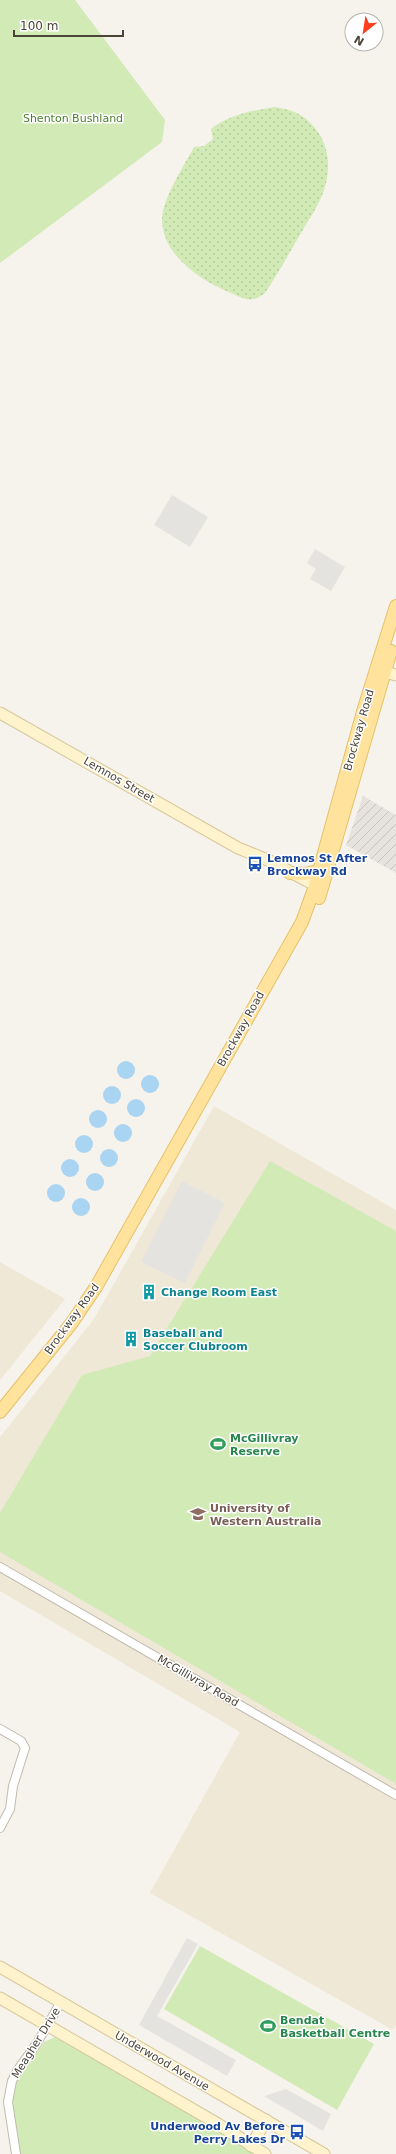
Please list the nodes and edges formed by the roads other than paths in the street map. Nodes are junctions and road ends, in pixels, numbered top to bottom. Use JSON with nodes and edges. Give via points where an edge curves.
{"nodes":[{"id":1,"x":396,"y":606,"type":"edge"},
{"id":2,"x":396,"y":632,"type":"edge"},
{"id":3,"x":386,"y":673,"type":"edge"},
{"id":4,"x":0,"y":713,"type":"edge"},
{"id":5,"x":238,"y":848,"type":"junction"},
{"id":6,"x":318,"y":871,"type":"junction"},
{"id":7,"x":290,"y":873,"type":"junction"},
{"id":8,"x":318,"y":888,"type":"junction"},
{"id":9,"x":0,"y":1412,"type":"edge"},
{"id":10,"x":0,"y":1422,"type":"edge"},
{"id":11,"x":0,"y":1567,"type":"edge"},
{"id":12,"x":0,"y":1729,"type":"edge"},
{"id":13,"x":396,"y":1795,"type":"edge"},
{"id":14,"x":0,"y":1828,"type":"edge"},
{"id":15,"x":0,"y":1967,"type":"edge"},
{"id":16,"x":0,"y":1998,"type":"edge"},
{"id":17,"x":61,"y":2002,"type":"junction"},
{"id":18,"x":48,"y":2026,"type":"junction"},
{"id":19,"x":266,"y":2120,"type":"junction"},
{"id":20,"x":251,"y":2146,"type":"junction"},
{"id":21,"x":13,"y":2153,"type":"edge"},
{"id":22,"x":265,"y":2154,"type":"edge"},
{"id":23,"x":324,"y":2154,"type":"edge"}],
"edges":[{"from":1,"to":3,"type":"main road","name":"Brockway Road"},
{"from":2,"to":3,"type":"main road","name":"Brockway Road"},
{"from":3,"to":6,"type":"main road","name":"Brockway Road"},
{"from":3,"to":8,"type":"main road","name":"Brockway Road"},
{"from":4,"to":5,"type":"main road","name":"Lemnos Street"},
{"from":5,"to":7,"type":"main road","name":"Lemnos Street","via":[[270,861]]},
{"from":5,"to":8,"type":"main road","name":"Lemnos Street","via":[[290,880]]},
{"from":6,"to":7,"type":"main road"},
{"from":6,"to":8,"type":"main road","name":"Brockway Road"},
{"from":7,"to":8,"type":"main road","name":"Lemnos Street"},
{"from":8,"to":9,"type":"main road","name":"Brockway Road","via":[[96,1287],[71,1324]]},
{"from":8,"to":10,"type":"main road","name":"Brockway Road","via":[[307,926],[88,1311]]},
{"from":11,"to":13,"type":"street","name":"McGillivray Road"},
{"from":12,"to":14,"type":"street","via":[[21,1741],[26,1748],[13,1786],[10,1809]]},
{"from":15,"to":17,"type":"main road","name":"Underwood Avenue"},
{"from":16,"to":18,"type":"main road"},
{"from":17,"to":18,"type":"street","name":"Meagher Drive"},
{"from":17,"to":19,"type":"main road","name":"Underwood Avenue"},
{"from":18,"to":20,"type":"main road","via":[[218,2124]]},
{"from":18,"to":21,"type":"street","name":"Meagher Drive","via":[[12,2081],[8,2102]]},
{"from":19,"to":20,"type":"main road"},
{"from":19,"to":23,"type":"main road","name":"Underwood Avenue"},
{"from":20,"to":22,"type":"main road"}]}
